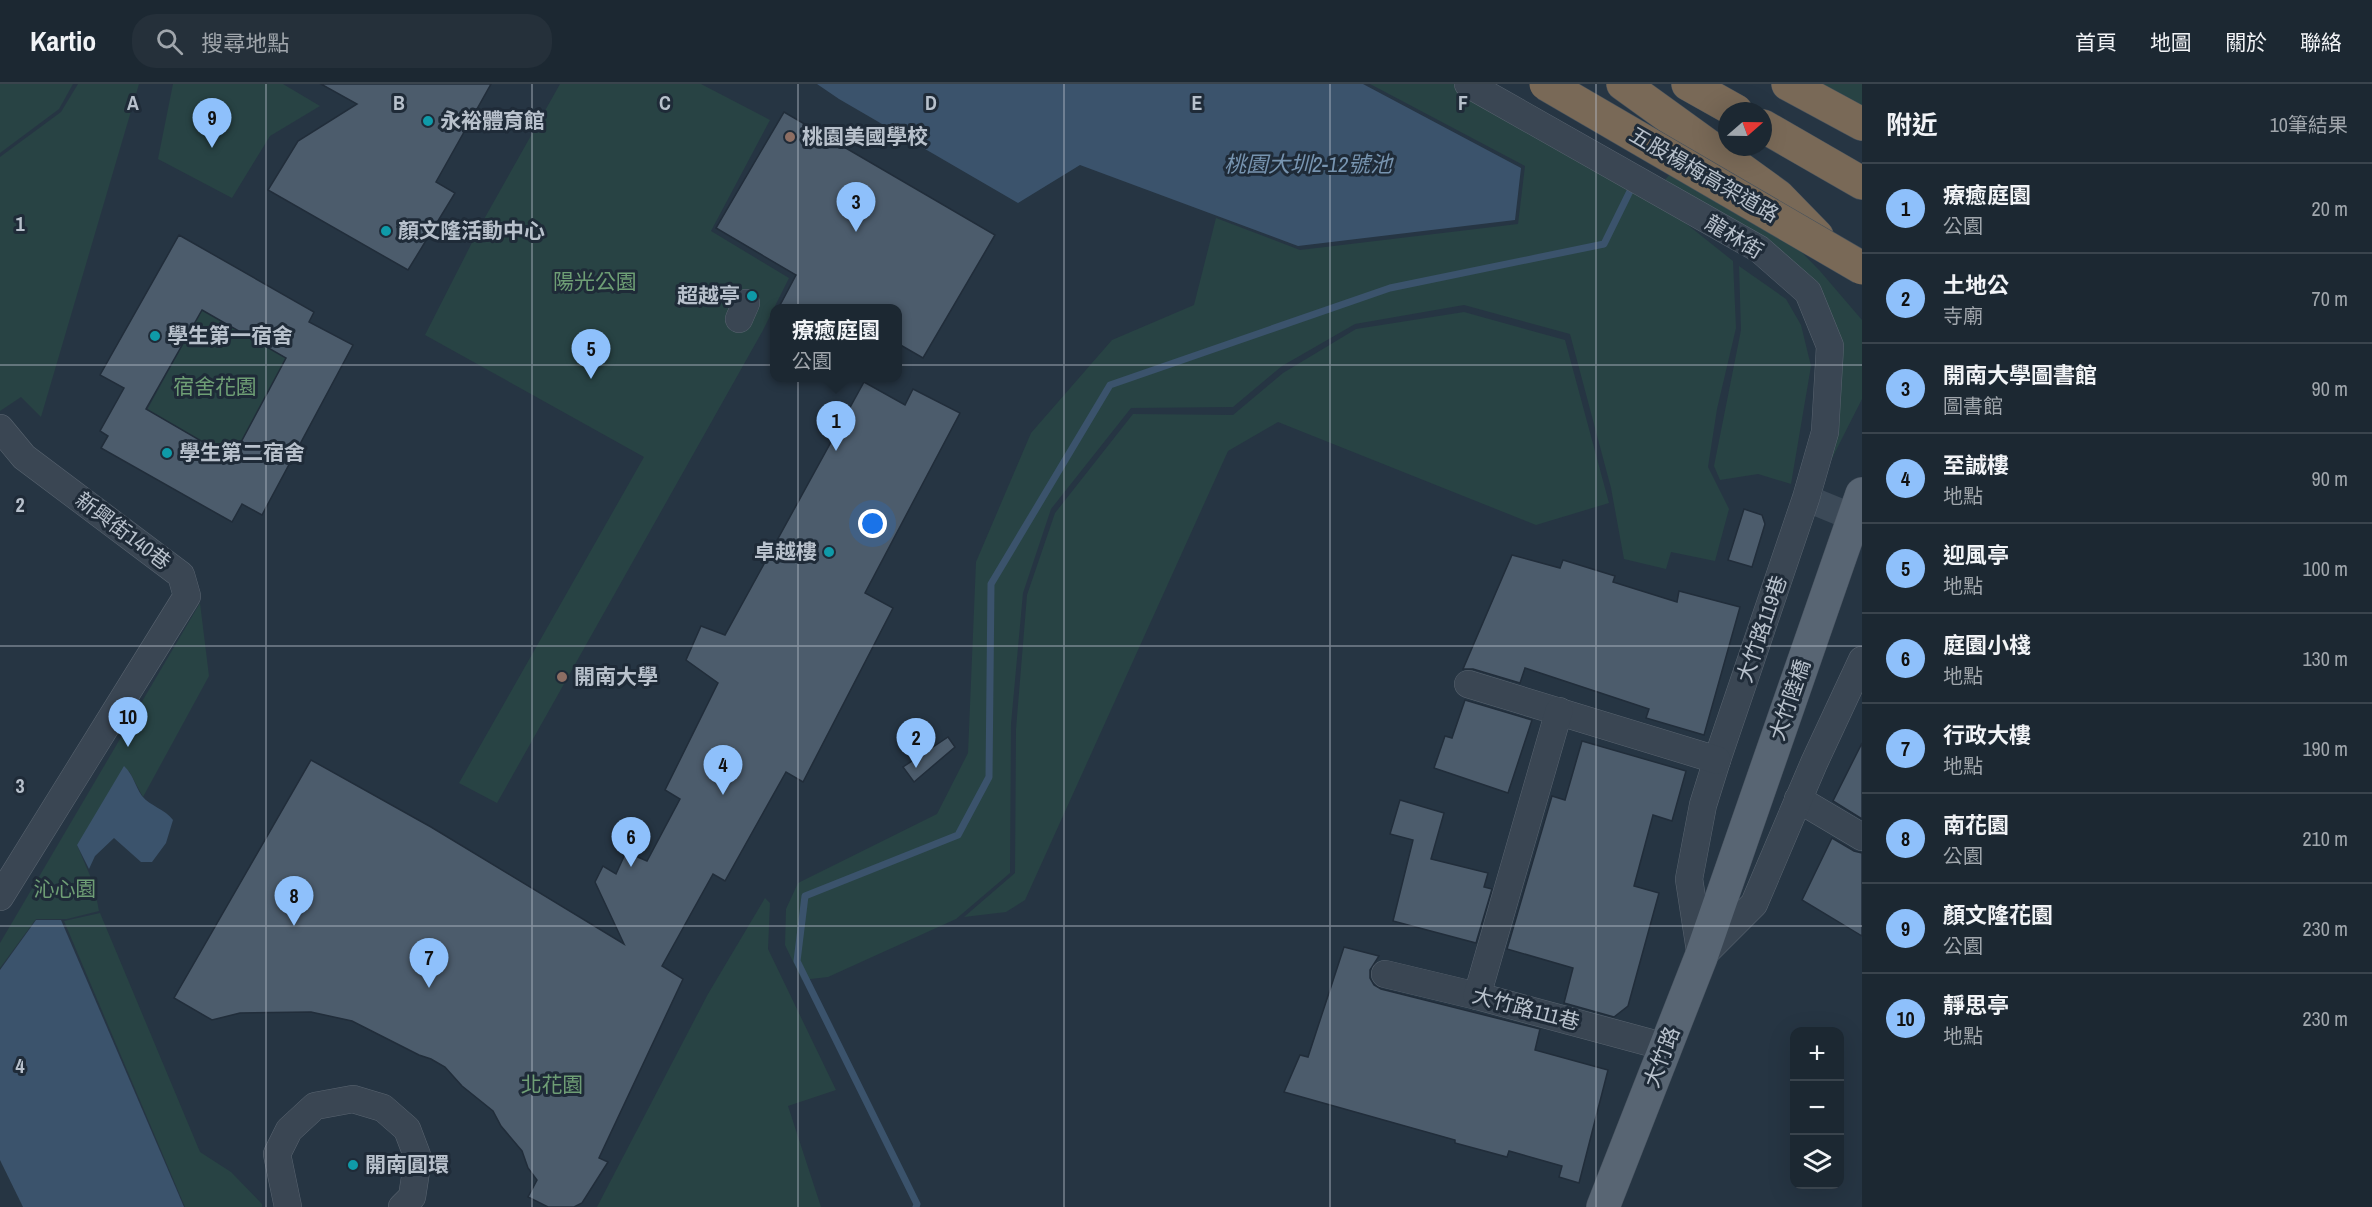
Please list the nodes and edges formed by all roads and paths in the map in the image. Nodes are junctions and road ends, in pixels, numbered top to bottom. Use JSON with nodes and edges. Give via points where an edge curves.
{"nodes":[{"id":1,"x":1468,"y":84,"type":"edge"},
{"id":2,"x":1546,"y":84,"type":"edge"},
{"id":3,"x":1623,"y":84,"type":"edge"},
{"id":4,"x":1688,"y":84,"type":"edge"},
{"id":5,"x":1788,"y":84,"type":"edge"},
{"id":6,"x":1720,"y":102,"type":"edge"},
{"id":7,"x":1862,"y":124,"type":"edge"},
{"id":8,"x":1772,"y":131,"type":"edge"},
{"id":9,"x":1862,"y":183,"type":"edge"},
{"id":10,"x":1862,"y":267,"type":"edge"},
{"id":11,"x":1862,"y":283,"type":"edge"},
{"id":12,"x":0,"y":428,"type":"edge"},
{"id":13,"x":1862,"y":494,"type":"edge"},
{"id":14,"x":1812,"y":501,"type":"joint"},
{"id":15,"x":1862,"y":660,"type":"edge"},
{"id":16,"x":1468,"y":684,"type":"dead end"},
{"id":17,"x":1558,"y":711,"type":"junction"},
{"id":18,"x":1717,"y":760,"type":"junction"},
{"id":19,"x":1798,"y":799,"type":"junction"},
{"id":20,"x":1862,"y":837,"type":"edge"},
{"id":21,"x":0,"y":897,"type":"edge"},
{"id":22,"x":1719,"y":906,"type":"joint"},
{"id":23,"x":1701,"y":957,"type":"junction"},
{"id":24,"x":1385,"y":974,"type":"dead end"},
{"id":25,"x":1477,"y":996,"type":"junction"},
{"id":26,"x":1666,"y":1047,"type":"junction"},
{"id":27,"x":288,"y":1207,"type":"edge"},
{"id":28,"x":402,"y":1207,"type":"edge"},
{"id":29,"x":1603,"y":1207,"type":"edge"}],
"edges":[{"from":1,"to":14,"type":"street","name":"龍林街","via":[[1759,249],[1808,292],[1830,346],[1826,432]]},
{"from":2,"to":10,"type":"highway","name":"五股楊梅高架道路","bridge":true},
{"from":3,"to":11,"type":"highway","via":[[1778,196]]},
{"from":4,"to":6,"type":"highway"},
{"from":5,"to":7,"type":"highway"},
{"from":8,"to":9,"type":"highway"},
{"from":12,"to":21,"type":"street","name":"新興街140巷","via":[[24,457],[181,575],[187,596]]},
{"from":13,"to":22,"type":"main road","name":"大竹陸橋"},
{"from":14,"to":18,"type":"street","name":"大竹路119巷"},
{"from":15,"to":19,"type":"street"},
{"from":16,"to":17,"type":"street"},
{"from":17,"to":18,"type":"street"},
{"from":17,"to":25,"type":"street"},
{"from":18,"to":23,"type":"street","name":"大竹路119巷","via":[[1703,805],[1689,879]]},
{"from":19,"to":20,"type":"street"},
{"from":19,"to":23,"type":"street","via":[[1754,904]]},
{"from":22,"to":23,"type":"main road","name":"大竹路"},
{"from":23,"to":26,"type":"main road","name":"大竹路"},
{"from":24,"to":25,"type":"street","name":"大竹路111巷"},
{"from":25,"to":26,"type":"street","name":"大竹路111巷"},
{"from":26,"to":29,"type":"main road","name":"大竹路"},
{"from":27,"to":28,"type":"street","via":[[277,1154],[289,1130],[315,1106],[353,1099],[383,1108],[407,1129],[418,1158],[412,1197]]}]}
